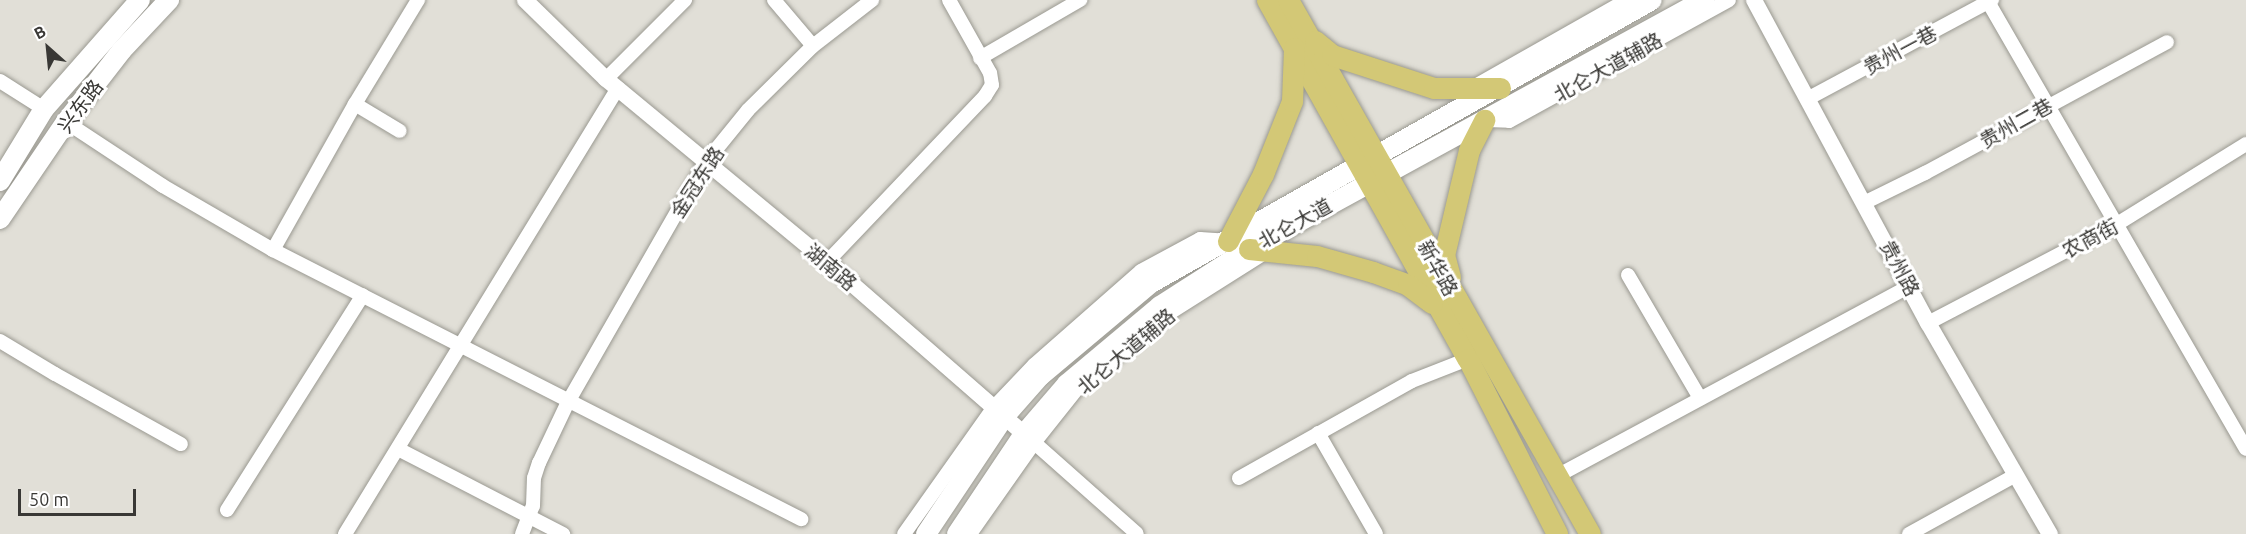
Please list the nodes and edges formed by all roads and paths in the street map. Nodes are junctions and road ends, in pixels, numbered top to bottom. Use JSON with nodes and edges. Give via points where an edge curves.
{"nodes":[{"id":1,"x":140,"y":0,"type":"edge"},
{"id":2,"x":169,"y":0,"type":"edge"},
{"id":3,"x":418,"y":0,"type":"edge"},
{"id":4,"x":525,"y":0,"type":"edge"},
{"id":5,"x":685,"y":0,"type":"edge"},
{"id":6,"x":774,"y":0,"type":"edge"},
{"id":7,"x":872,"y":0,"type":"edge"},
{"id":8,"x":949,"y":0,"type":"edge"},
{"id":9,"x":1080,"y":0,"type":"edge"},
{"id":10,"x":1268,"y":0,"type":"edge"},
{"id":11,"x":1288,"y":0,"type":"edge"},
{"id":12,"x":1627,"y":0,"type":"edge"},
{"id":13,"x":1652,"y":0,"type":"edge"},
{"id":14,"x":1704,"y":0,"type":"edge"},
{"id":15,"x":1729,"y":0,"type":"edge"},
{"id":16,"x":1754,"y":0,"type":"edge"},
{"id":17,"x":1989,"y":1,"type":"edge"},
{"id":18,"x":1301,"y":42,"type":"junction"},
{"id":19,"x":2167,"y":42,"type":"dead end"},
{"id":20,"x":813,"y":46,"type":"junction"},
{"id":21,"x":980,"y":58,"type":"junction"},
{"id":22,"x":0,"y":81,"type":"edge"},
{"id":23,"x":612,"y":84,"type":"junction"},
{"id":24,"x":1471,"y":88,"type":"junction"},
{"id":25,"x":1500,"y":88,"type":"junction"},
{"id":26,"x":1807,"y":99,"type":"junction"},
{"id":27,"x":355,"y":104,"type":"junction"},
{"id":28,"x":2048,"y":106,"type":"junction"},
{"id":29,"x":44,"y":109,"type":"junction"},
{"id":30,"x":1484,"y":120,"type":"junction"},
{"id":31,"x":66,"y":122,"type":"junction"},
{"id":32,"x":1423,"y":129,"type":"junction"},
{"id":33,"x":400,"y":130,"type":"dead end"},
{"id":34,"x":2246,"y":144,"type":"edge"},
{"id":35,"x":705,"y":163,"type":"junction"},
{"id":36,"x":1373,"y":169,"type":"junction"},
{"id":37,"x":0,"y":181,"type":"edge"},
{"id":38,"x":1864,"y":202,"type":"junction"},
{"id":39,"x":0,"y":219,"type":"edge"},
{"id":40,"x":2117,"y":224,"type":"junction"},
{"id":41,"x":1228,"y":241,"type":"junction"},
{"id":42,"x":273,"y":249,"type":"junction"},
{"id":43,"x":1258,"y":250,"type":"junction"},
{"id":44,"x":827,"y":262,"type":"junction"},
{"id":45,"x":1628,"y":275,"type":"dead end"},
{"id":46,"x":1910,"y":286,"type":"junction"},
{"id":47,"x":363,"y":295,"type":"junction"},
{"id":48,"x":1448,"y":306,"type":"junction"},
{"id":49,"x":1928,"y":323,"type":"junction"},
{"id":50,"x":0,"y":341,"type":"edge"},
{"id":51,"x":462,"y":346,"type":"junction"},
{"id":52,"x":1468,"y":359,"type":"junction"},
{"id":53,"x":1700,"y":398,"type":"junction"},
{"id":54,"x":568,"y":402,"type":"junction"},
{"id":55,"x":999,"y":412,"type":"junction"},
{"id":56,"x":1318,"y":433,"type":"junction"},
{"id":57,"x":1029,"y":438,"type":"junction"},
{"id":58,"x":181,"y":444,"type":"dead end"},
{"id":59,"x":2245,"y":446,"type":"edge"},
{"id":60,"x":398,"y":450,"type":"junction"},
{"id":61,"x":2016,"y":475,"type":"junction"},
{"id":62,"x":1557,"y":476,"type":"junction"},
{"id":63,"x":1239,"y":478,"type":"dead end"},
{"id":64,"x":227,"y":510,"type":"dead end"},
{"id":65,"x":529,"y":518,"type":"junction"},
{"id":66,"x":801,"y":519,"type":"dead end"},
{"id":67,"x":345,"y":534,"type":"edge"},
{"id":68,"x":522,"y":534,"type":"edge"},
{"id":69,"x":563,"y":534,"type":"edge"},
{"id":70,"x":904,"y":534,"type":"edge"},
{"id":71,"x":926,"y":534,"type":"edge"},
{"id":72,"x":957,"y":534,"type":"edge"},
{"id":73,"x":970,"y":534,"type":"edge"},
{"id":74,"x":1137,"y":534,"type":"edge"},
{"id":75,"x":1376,"y":534,"type":"edge"},
{"id":76,"x":1557,"y":534,"type":"edge"},
{"id":77,"x":1590,"y":534,"type":"edge"},
{"id":78,"x":1908,"y":534,"type":"edge"},
{"id":79,"x":2050,"y":534,"type":"edge"}],
"edges":[{"from":1,"to":29,"type":"main road","name":"兴东路"},
{"from":2,"to":31,"type":"main road","name":"兴东路","via":[[122,50]]},
{"from":3,"to":27,"type":"street"},
{"from":4,"to":23,"type":"street","name":"湖南路"},
{"from":5,"to":23,"type":"street"},
{"from":6,"to":20,"type":"street"},
{"from":7,"to":20,"type":"street","name":"金冠东路"},
{"from":8,"to":21,"type":"street"},
{"from":9,"to":21,"type":"street"},
{"from":10,"to":18,"type":"main road","name":"新华路"},
{"from":11,"to":18,"type":"main road","name":"新华路"},
{"from":12,"to":24,"type":"street"},
{"from":13,"to":25,"type":"main road","name":"北仑大道"},
{"from":14,"to":30,"type":"main road","name":"北仑大道"},
{"from":15,"to":30,"type":"street","name":"北仑大道辅路","via":[[1509,121]]},
{"from":16,"to":26,"type":"street","name":"贵州路"},
{"from":17,"to":26,"type":"street","name":"贵州一巷"},
{"from":17,"to":28,"type":"street"},
{"from":18,"to":24,"type":"main road","via":[[1434,88]]},
{"from":18,"to":36,"type":"main road","name":"新华路"},
{"from":18,"to":41,"type":"main road","via":[[1292,101],[1263,174]]},
{"from":19,"to":28,"type":"street","name":"贵州二巷"},
{"from":20,"to":35,"type":"street","name":"金冠东路","via":[[748,110]]},
{"from":21,"to":44,"type":"street","via":[[990,73],[992,85],[985,96]]},
{"from":22,"to":29,"type":"street"},
{"from":23,"to":35,"type":"street","name":"湖南路"},
{"from":23,"to":51,"type":"street"},
{"from":24,"to":25,"type":"main road"},
{"from":24,"to":32,"type":"street"},
{"from":25,"to":32,"type":"main road","name":"北仑大道"},
{"from":26,"to":38,"type":"street","name":"贵州路"},
{"from":27,"to":33,"type":"street"},
{"from":27,"to":42,"type":"street"},
{"from":28,"to":38,"type":"street","name":"贵州二巷"},
{"from":28,"to":40,"type":"street"},
{"from":29,"to":37,"type":"main road","name":"兴东路"},
{"from":30,"to":36,"type":"main road","name":"北仑大道"},
{"from":30,"to":48,"type":"main road","via":[[1469,150],[1444,255]]},
{"from":31,"to":39,"type":"main road","name":"兴东路"},
{"from":31,"to":42,"type":"street","via":[[164,186]]},
{"from":32,"to":36,"type":"main road","name":"北仑大道"},
{"from":34,"to":40,"type":"street","name":"农商街"},
{"from":35,"to":44,"type":"street","name":"湖南路"},
{"from":35,"to":54,"type":"street","name":"金冠东路"},
{"from":36,"to":41,"type":"main road","name":"北仑大道"},
{"from":36,"to":43,"type":"main road","name":"北仑大道"},
{"from":36,"to":48,"type":"main road","name":"新华路"},
{"from":38,"to":46,"type":"street","name":"贵州路"},
{"from":40,"to":49,"type":"street","name":"农商街"},
{"from":40,"to":59,"type":"street"},
{"from":41,"to":55,"type":"main road","name":"北仑大道","via":[[1150,283]]},
{"from":42,"to":47,"type":"street"},
{"from":43,"to":48,"type":"main road","via":[[1317,256],[1373,272]]},
{"from":43,"to":57,"type":"main road","name":"北仑大道","via":[[1160,306],[1067,384]]},
{"from":44,"to":55,"type":"street","name":"湖南路"},
{"from":45,"to":53,"type":"street"},
{"from":46,"to":49,"type":"street","name":"贵州路"},
{"from":46,"to":53,"type":"street"},
{"from":47,"to":51,"type":"street"},
{"from":47,"to":64,"type":"street"},
{"from":48,"to":52,"type":"main road","name":"新华路"},
{"from":48,"to":62,"type":"main road","name":"新华路"},
{"from":49,"to":61,"type":"street","name":"贵州路"},
{"from":50,"to":58,"type":"street"},
{"from":51,"to":54,"type":"street"},
{"from":51,"to":60,"type":"street"},
{"from":52,"to":56,"type":"street","via":[[1412,381]]},
{"from":52,"to":76,"type":"main road","name":"新华路"},
{"from":53,"to":62,"type":"street"},
{"from":54,"to":65,"type":"street","name":"金冠东路","via":[[539,463]]},
{"from":54,"to":66,"type":"street"},
{"from":55,"to":57,"type":"street","name":"湖南路"},
{"from":55,"to":70,"type":"street"},
{"from":55,"to":71,"type":"main road","name":"北仑大道"},
{"from":56,"to":63,"type":"street"},
{"from":56,"to":75,"type":"street"},
{"from":57,"to":72,"type":"main road","name":"北仑大道"},
{"from":57,"to":73,"type":"street"},
{"from":57,"to":74,"type":"street","name":"湖南路"},
{"from":60,"to":65,"type":"street"},
{"from":60,"to":67,"type":"street"},
{"from":61,"to":78,"type":"street"},
{"from":61,"to":79,"type":"street","name":"贵州路"},
{"from":62,"to":77,"type":"main road","name":"新华路"},
{"from":65,"to":68,"type":"street","name":"金冠东路"},
{"from":65,"to":69,"type":"street"}]}
